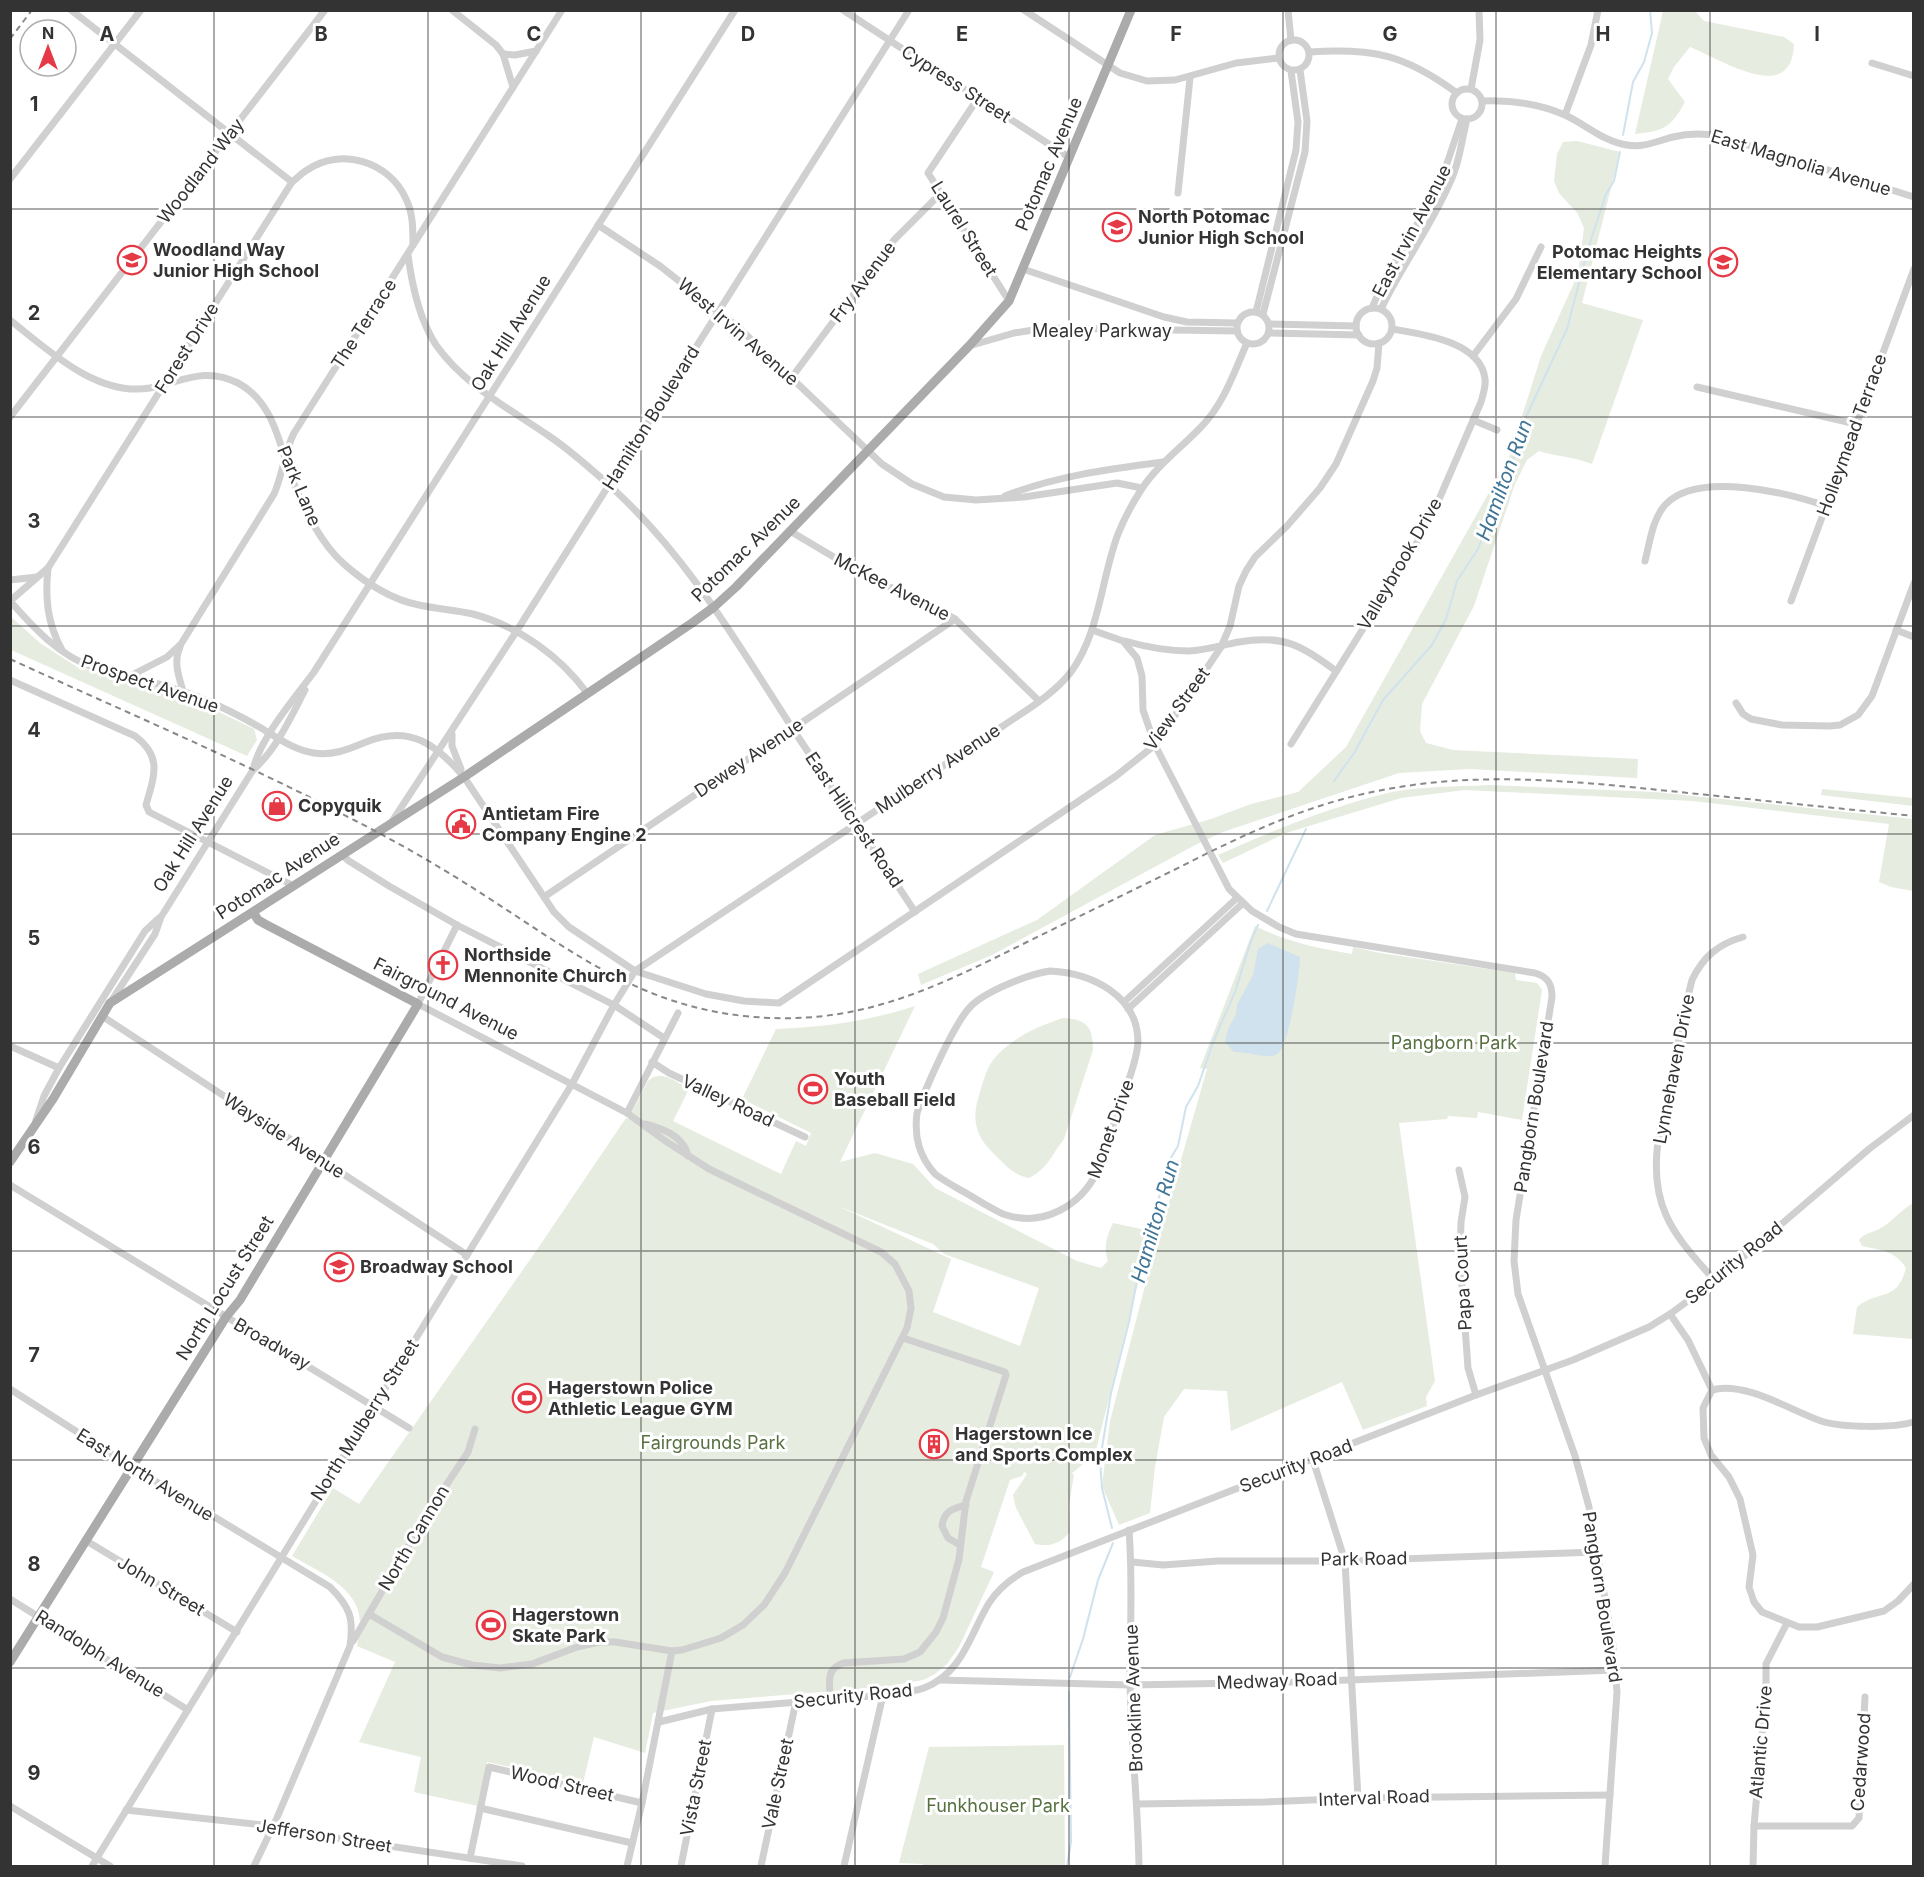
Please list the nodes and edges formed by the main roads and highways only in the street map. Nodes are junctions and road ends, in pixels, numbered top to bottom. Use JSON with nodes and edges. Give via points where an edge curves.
{"nodes":[{"id":1,"x":1131,"y":10,"type":"edge"},
{"id":2,"x":253,"y":912,"type":"junction"},
{"id":3,"x":110,"y":1003,"type":"joint"},
{"id":4,"x":418,"y":1004,"type":"joint"},
{"id":5,"x":10,"y":1162,"type":"edge"},
{"id":6,"x":10,"y":1662,"type":"edge"}],
"edges":[{"from":1,"to":2,"type":"main road","name":"Potomac Avenue","via":[[1009,301],[790,531],[714,607],[464,777]]},
{"from":2,"to":3,"type":"main road","name":"Potomac Avenue"},
{"from":2,"to":4,"type":"main road","name":"Fairground Avenue","via":[[265,924]]},
{"from":3,"to":5,"type":"main road","name":"Oak Hill Avenue","via":[[98,1013],[53,1099]]},
{"from":4,"to":6,"type":"main road","name":"North Locust Street","via":[[240,1300]]}]}
